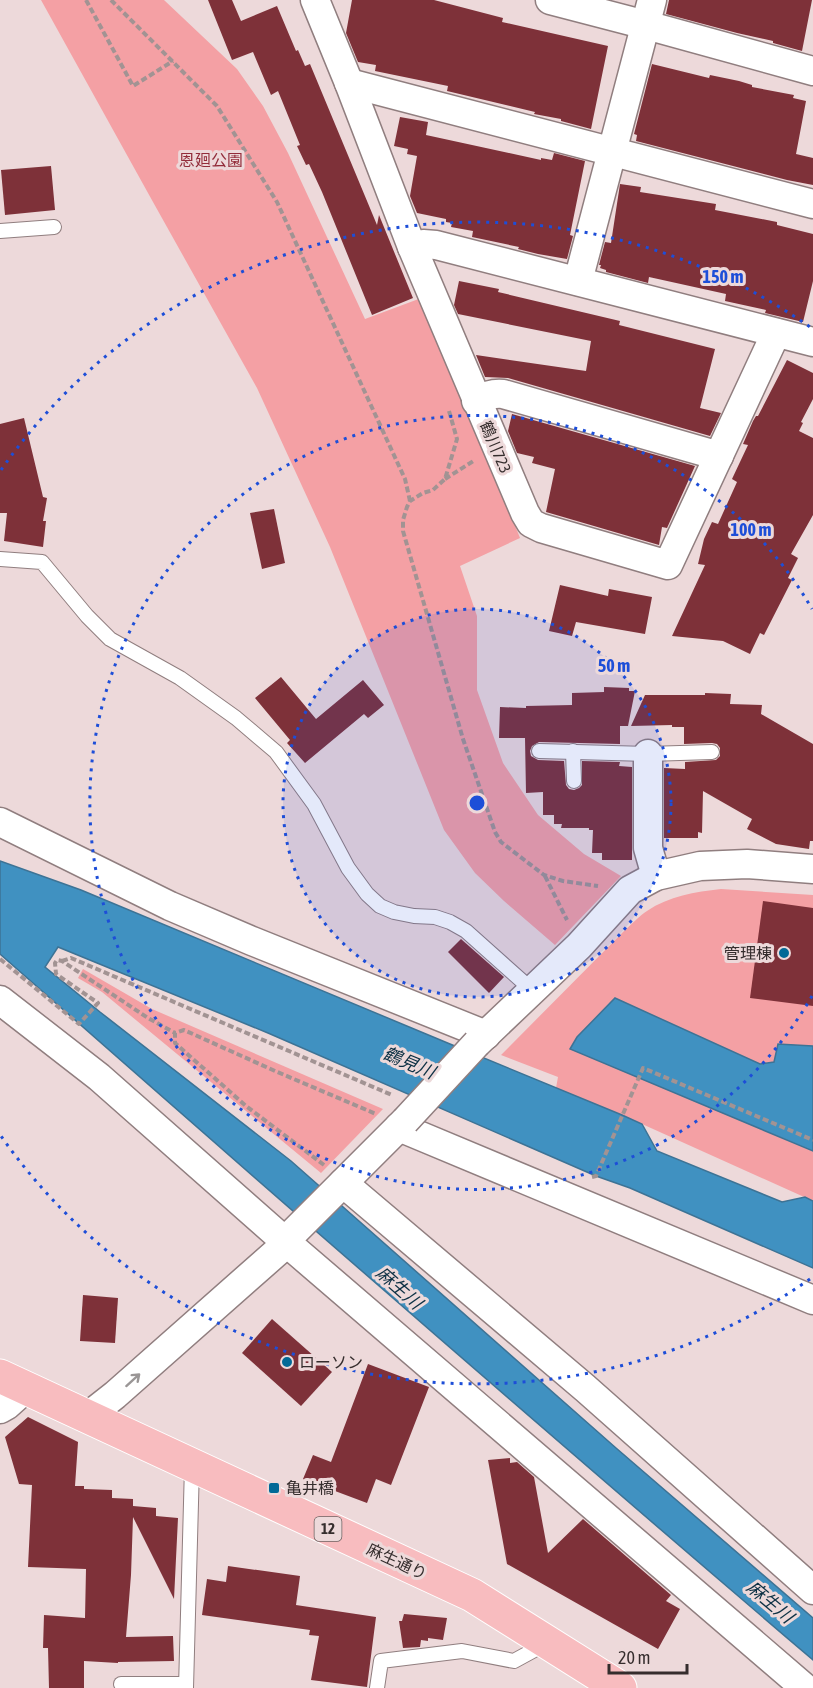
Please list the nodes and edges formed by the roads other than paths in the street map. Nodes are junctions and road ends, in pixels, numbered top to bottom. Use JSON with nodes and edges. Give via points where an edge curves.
{"nodes":[{"id":1,"x":315,"y":0,"type":"edge"},
{"id":2,"x":550,"y":0,"type":"edge"},
{"id":3,"x":649,"y":12,"type":"edge"},
{"id":4,"x":813,"y":71,"type":"edge"},
{"id":5,"x":349,"y":82,"type":"junction"},
{"id":6,"x":612,"y":152,"type":"junction"},
{"id":7,"x":813,"y":204,"type":"edge"},
{"id":8,"x":54,"y":227,"type":"dead end"},
{"id":9,"x":0,"y":231,"type":"edge"},
{"id":10,"x":412,"y":247,"type":"junction"},
{"id":11,"x":578,"y":281,"type":"junction"},
{"id":12,"x":776,"y":333,"type":"junction"},
{"id":13,"x":813,"y":342,"type":"edge"},
{"id":14,"x":476,"y":401,"type":"junction"},
{"id":15,"x":719,"y":456,"type":"junction"},
{"id":16,"x":0,"y":559,"type":"edge"},
{"id":17,"x":539,"y":751,"type":"dead end"},
{"id":18,"x":573,"y":751,"type":"junction"},
{"id":19,"x":712,"y":752,"type":"dead end"},
{"id":20,"x":648,"y":754,"type":"junction"},
{"id":21,"x":574,"y":781,"type":"dead end"},
{"id":22,"x":0,"y":822,"type":"edge"},
{"id":23,"x":813,"y":869,"type":"edge"},
{"id":24,"x":656,"y":876,"type":"junction"},
{"id":25,"x":532,"y":990,"type":"junction"},
{"id":26,"x":0,"y":1000,"type":"edge"},
{"id":27,"x":482,"y":1039,"type":"junction"},
{"id":28,"x":397,"y":1116,"type":"junction"},
{"id":29,"x":337,"y":1181,"type":"junction"},
{"id":30,"x":290,"y":1237,"type":"junction"},
{"id":31,"x":813,"y":1300,"type":"edge"},
{"id":32,"x":13,"y":1382,"type":"edge"},
{"id":33,"x":0,"y":1409,"type":"edge"},
{"id":34,"x":87,"y":1417,"type":"junction"},
{"id":35,"x":192,"y":1466,"type":"junction"},
{"id":36,"x":813,"y":1590,"type":"edge"},
{"id":37,"x":548,"y":1643,"type":"junction"},
{"id":38,"x":121,"y":1684,"type":"dead end"},
{"id":39,"x":186,"y":1686,"type":"edge"},
{"id":40,"x":377,"y":1688,"type":"edge"},
{"id":41,"x":620,"y":1688,"type":"edge"},
{"id":42,"x":805,"y":1688,"type":"edge"}],
"edges":[{"from":1,"to":5,"type":"street","name":"鶴川723"},
{"from":2,"to":3,"type":"street"},
{"from":3,"to":4,"type":"street"},
{"from":3,"to":6,"type":"street"},
{"from":5,"to":6,"type":"street"},
{"from":5,"to":10,"type":"street","name":"鶴川723"},
{"from":6,"to":7,"type":"street"},
{"from":6,"to":11,"type":"street"},
{"from":8,"to":9,"type":"lane"},
{"from":10,"to":11,"type":"street","via":[[436,245]]},
{"from":10,"to":14,"type":"street","name":"鶴川723"},
{"from":11,"to":12,"type":"street"},
{"from":12,"to":13,"type":"street"},
{"from":12,"to":15,"type":"street","name":"鶴川723"},
{"from":14,"to":15,"type":"street","via":[[503,394]]},
{"from":14,"to":15,"type":"street","name":"鶴川723","via":[[531,523],[668,565]]},
{"from":16,"to":25,"type":"lane","via":[[42,562],[110,639],[180,678],[276,752],[314,804],[348,868],[380,906],[450,922],[466,931]]},
{"from":17,"to":18,"type":"lane"},
{"from":18,"to":20,"type":"lane"},
{"from":18,"to":21,"type":"lane"},
{"from":19,"to":20,"type":"lane"},
{"from":20,"to":24,"type":"street","via":[[648,848]]},
{"from":22,"to":27,"type":"street","via":[[170,906]]},
{"from":23,"to":24,"type":"street","via":[[747,864],[700,866]]},
{"from":24,"to":25,"type":"street","via":[[630,890]]},
{"from":25,"to":27,"type":"street"},
{"from":26,"to":30,"type":"street","via":[[99,1077]]},
{"from":27,"to":28,"type":"street","bridge":true},
{"from":28,"to":29,"type":"street"},
{"from":28,"to":31,"type":"street"},
{"from":29,"to":30,"type":"street"},
{"from":29,"to":36,"type":"street","via":[[585,1388]]},
{"from":34,"to":30,"type":"street","one_way":true},
{"from":30,"to":42,"type":"street"},
{"from":32,"to":33,"type":"street","via":[[7,1405]]},
{"from":32,"to":34,"type":"main road","name":"麻生通り","number":"12"},
{"from":34,"to":35,"type":"main road","name":"麻生通り","number":"12"},
{"from":35,"to":37,"type":"main road","name":"麻生通り","number":"12","via":[[472,1595]]},
{"from":35,"to":39,"type":"lane"},
{"from":37,"to":40,"type":"lane","via":[[514,1661],[462,1651],[381,1661]]},
{"from":37,"to":41,"type":"main road","name":"麻生通り","number":"12"},
{"from":38,"to":39,"type":"lane"}]}
